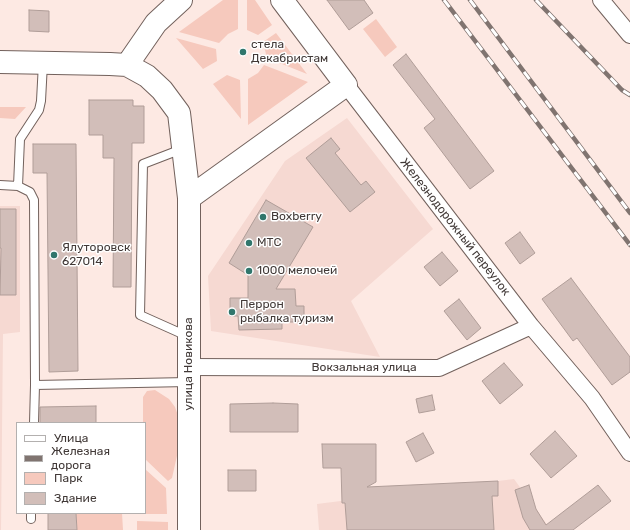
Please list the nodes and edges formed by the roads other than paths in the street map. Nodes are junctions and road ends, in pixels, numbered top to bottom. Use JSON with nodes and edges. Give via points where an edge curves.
{"nodes":[{"id":1,"x":181,"y":0,"type":"edge"},
{"id":2,"x":282,"y":0,"type":"edge"},
{"id":3,"x":601,"y":0,"type":"edge"},
{"id":4,"x":630,"y":35,"type":"edge"},
{"id":5,"x":0,"y":62,"type":"edge"},
{"id":6,"x":43,"y":63,"type":"junction"},
{"id":7,"x":127,"y":65,"type":"junction"},
{"id":8,"x":346,"y":85,"type":"junction"},
{"id":9,"x":183,"y":148,"type":"junction"},
{"id":10,"x":0,"y":186,"type":"edge"},
{"id":11,"x":18,"y":186,"type":"junction"},
{"id":12,"x":188,"y":198,"type":"junction"},
{"id":13,"x":531,"y":326,"type":"junction"},
{"id":14,"x":189,"y":337,"type":"junction"},
{"id":15,"x":188,"y":375,"type":"junction"},
{"id":16,"x":35,"y":385,"type":"junction"},
{"id":17,"x":34,"y":422,"type":"edge"},
{"id":18,"x":630,"y":453,"type":"edge"},
{"id":19,"x":189,"y":530,"type":"edge"}],
"edges":[{"from":1,"to":7,"type":"main road","via":[[156,23]]},
{"from":2,"to":8,"type":"main road","name":"Железнодорожный переулок"},
{"from":3,"to":4,"type":"street"},
{"from":5,"to":6,"type":"main road"},
{"from":6,"to":7,"type":"main road"},
{"from":6,"to":11,"type":"lane","via":[[39,110],[20,139]]},
{"from":7,"to":9,"type":"main road","name":"улица Новикова","via":[[147,76],[162,90],[179,113]]},
{"from":8,"to":12,"type":"main road"},
{"from":8,"to":13,"type":"street","name":"Железнодорожный переулок"},
{"from":9,"to":12,"type":"main road","name":"улица Новикова"},
{"from":9,"to":14,"type":"lane","via":[[143,164],[140,315]]},
{"from":10,"to":11,"type":"lane"},
{"from":11,"to":16,"type":"lane","via":[[30,192],[34,200]]},
{"from":12,"to":14,"type":"main road","name":"улица Новикова"},
{"from":13,"to":15,"type":"street","name":"Вокзальная улица","via":[[439,368]]},
{"from":13,"to":18,"type":"street","name":"Железнодорожный переулок","via":[[592,398]]},
{"from":14,"to":15,"type":"main road","name":"улица Новикова"},
{"from":15,"to":16,"type":"lane"},
{"from":15,"to":19,"type":"main road","name":"улица Новикова"},
{"from":16,"to":17,"type":"lane"}]}
